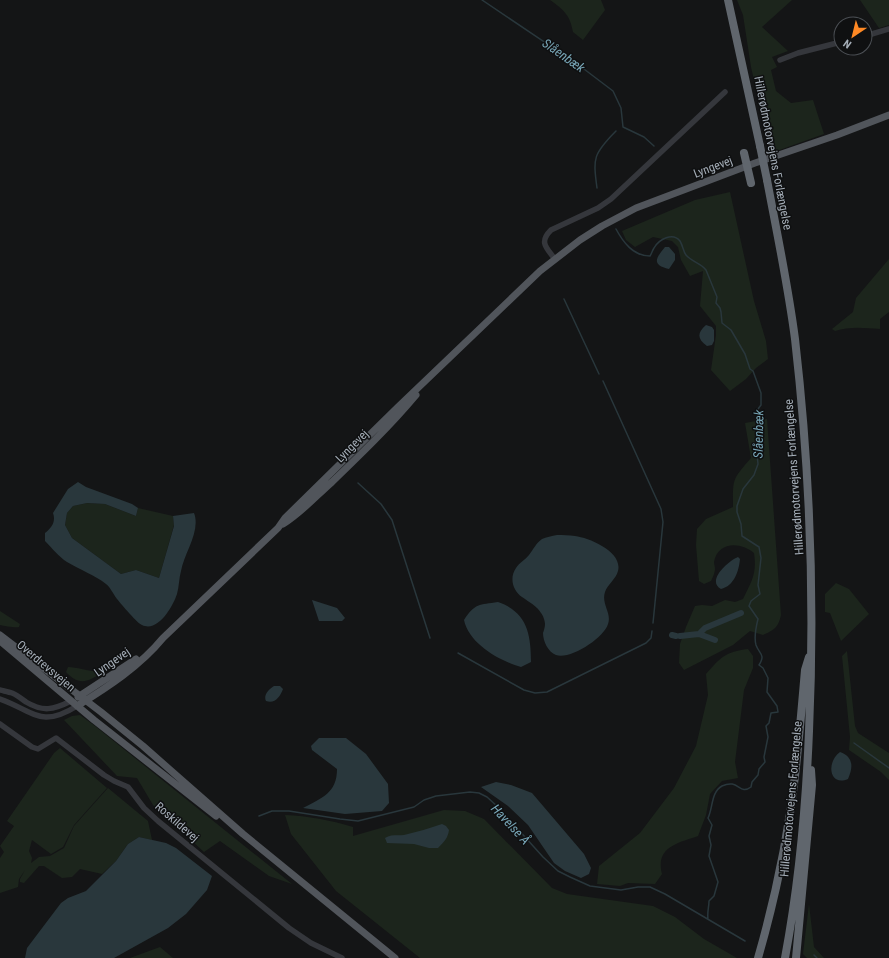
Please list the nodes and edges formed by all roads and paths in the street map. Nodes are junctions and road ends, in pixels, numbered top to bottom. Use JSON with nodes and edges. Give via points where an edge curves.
{"nodes":[{"id":1,"x":728,"y":0,"type":"edge"},
{"id":2,"x":889,"y":30,"type":"edge"},
{"id":3,"x":873,"y":34,"type":"edge"},
{"id":4,"x":833,"y":44,"type":"edge"},
{"id":5,"x":780,"y":60,"type":"dead end"},
{"id":6,"x":724,"y":92,"type":"dead end"},
{"id":7,"x":889,"y":115,"type":"edge"},
{"id":8,"x":744,"y":153,"type":"dead end"},
{"id":9,"x":751,"y":183,"type":"dead end"},
{"id":10,"x":554,"y":258,"type":"junction"},
{"id":11,"x":0,"y":635,"type":"edge"},
{"id":12,"x":163,"y":638,"type":"junction"},
{"id":13,"x":0,"y":642,"type":"edge"},
{"id":14,"x":812,"y":644,"type":"junction"},
{"id":15,"x":0,"y":690,"type":"edge"},
{"id":16,"x":75,"y":698,"type":"junction"},
{"id":17,"x":0,"y":699,"type":"edge"},
{"id":18,"x":82,"y":703,"type":"junction"},
{"id":19,"x":0,"y":724,"type":"edge"},
{"id":20,"x":808,"y":747,"type":"junction"},
{"id":21,"x":243,"y":834,"type":"junction"},
{"id":22,"x":342,"y":958,"type":"edge"},
{"id":23,"x":395,"y":958,"type":"edge"},
{"id":24,"x":758,"y":958,"type":"edge"},
{"id":25,"x":785,"y":958,"type":"edge"},
{"id":26,"x":796,"y":958,"type":"edge"}],
"edges":[{"from":1,"to":14,"type":"highway","name":"Hillerødmotorvejens Forlængelse","bridge":true,"via":[[767,180],[794,338],[811,527]]},
{"from":2,"to":3,"type":"street"},
{"from":4,"to":5,"type":"street"},
{"from":6,"to":10,"type":"street","via":[[611,199],[598,208],[551,230],[546,235],[544,246]]},
{"from":7,"to":10,"type":"main road","name":"Lyngevej","via":[[636,208],[596,229]]},
{"from":8,"to":9,"type":"highway","bridge":true},
{"from":10,"to":12,"type":"main road","name":"Lyngevej"},
{"from":11,"to":16,"type":"main road","name":"Overdrevsvejen"},
{"from":12,"to":16,"type":"main road","name":"Lyngevej","via":[[117,672]]},
{"from":12,"to":18,"type":"main road","name":"Lyngevej","via":[[125,674]]},
{"from":13,"to":16,"type":"main road","name":"Overdrevsvejen"},
{"from":14,"to":20,"type":"highway","name":"Hillerødmotorvejens Forlængelse"},
{"from":14,"to":24,"type":"highway","via":[[805,670],[795,777],[784,847]]},
{"from":15,"to":16,"type":"street","via":[[13,693],[34,707],[46,710]]},
{"from":16,"to":18,"type":"main road"},
{"from":16,"to":18,"type":"main road","name":"Overdrevsvejen"},
{"from":17,"to":18,"type":"street","via":[[39,717],[49,718],[59,716]]},
{"from":18,"to":21,"type":"main road","via":[[174,784]]},
{"from":18,"to":21,"type":"main road","via":[[143,746]]},
{"from":19,"to":22,"type":"street","name":"Roskildevej","via":[[38,749],[56,738],[104,775],[128,787],[153,817],[289,928],[311,943]]},
{"from":20,"to":25,"type":"highway","name":"Hillerødmotorvejens Forlængelse","via":[[804,818]]},
{"from":20,"to":26,"type":"highway","via":[[812,785]]},
{"from":21,"to":23,"type":"main road"}]}
